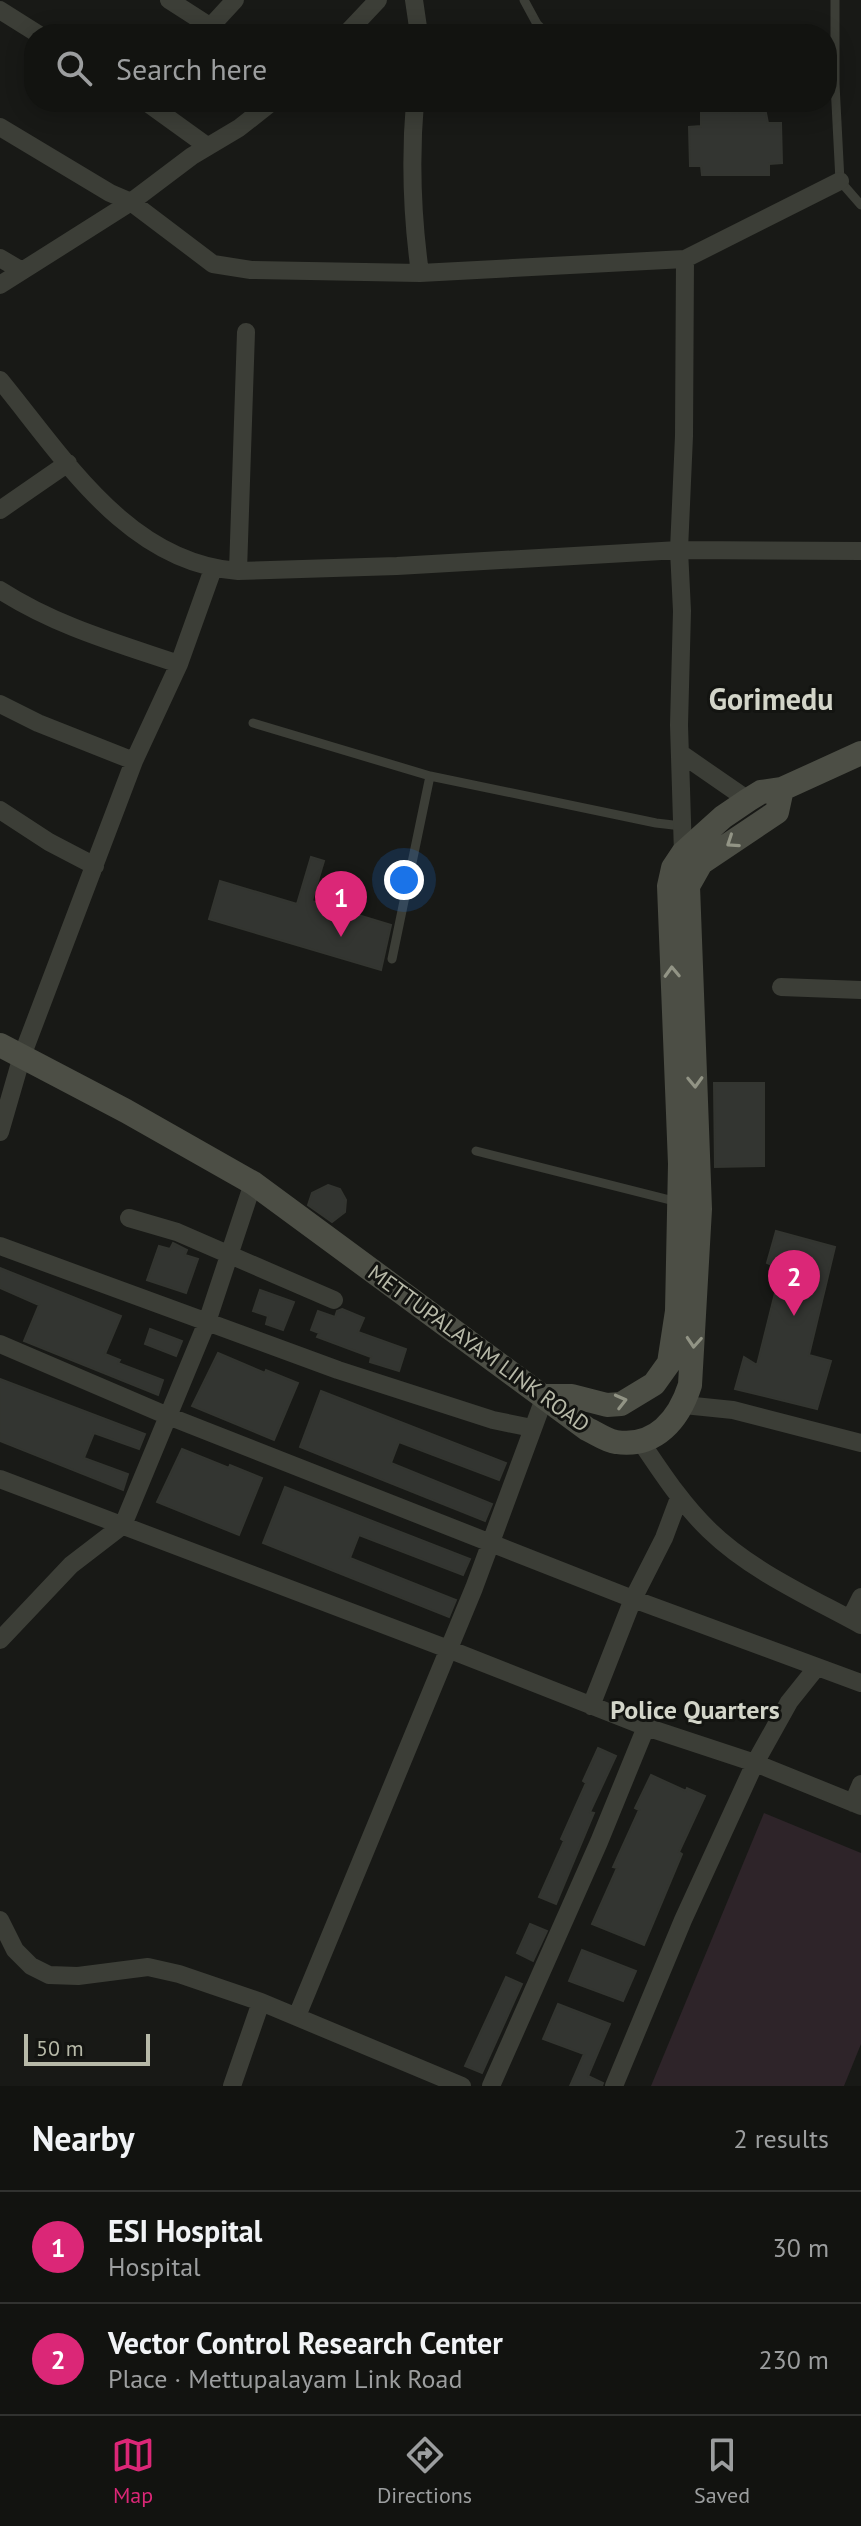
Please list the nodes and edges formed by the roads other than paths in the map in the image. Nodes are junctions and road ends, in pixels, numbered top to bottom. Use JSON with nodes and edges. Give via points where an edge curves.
{"nodes":[{"id":1,"x":169,"y":0,"type":"edge"},
{"id":2,"x":235,"y":0,"type":"edge"},
{"id":3,"x":378,"y":0,"type":"edge"},
{"id":4,"x":414,"y":0,"type":"edge"},
{"id":5,"x":524,"y":0,"type":"edge"},
{"id":6,"x":835,"y":0,"type":"edge"},
{"id":7,"x":0,"y":10,"type":"edge"},
{"id":8,"x":207,"y":24,"type":"edge"},
{"id":9,"x":220,"y":24,"type":"edge"},
{"id":10,"x":355,"y":24,"type":"edge"},
{"id":11,"x":418,"y":24,"type":"edge"},
{"id":12,"x":537,"y":24,"type":"edge"},
{"id":13,"x":834,"y":24,"type":"edge"},
{"id":14,"x":24,"y":25,"type":"edge"},
{"id":15,"x":160,"y":112,"type":"edge"},
{"id":16,"x":260,"y":112,"type":"edge"},
{"id":17,"x":414,"y":112,"type":"edge"},
{"id":18,"x":834,"y":112,"type":"edge"},
{"id":19,"x":0,"y":127,"type":"edge"},
{"id":20,"x":207,"y":146,"type":"junction"},
{"id":21,"x":840,"y":181,"type":"junction"},
{"id":22,"x":131,"y":202,"type":"junction"},
{"id":23,"x":861,"y":205,"type":"edge"},
{"id":24,"x":0,"y":258,"type":"edge"},
{"id":25,"x":685,"y":259,"type":"junction"},
{"id":26,"x":22,"y":271,"type":"junction"},
{"id":27,"x":420,"y":273,"type":"junction"},
{"id":28,"x":0,"y":285,"type":"edge"},
{"id":29,"x":246,"y":332,"type":"dead end"},
{"id":30,"x":0,"y":380,"type":"edge"},
{"id":31,"x":68,"y":463,"type":"junction"},
{"id":32,"x":0,"y":510,"type":"edge"},
{"id":33,"x":679,"y":550,"type":"junction"},
{"id":34,"x":861,"y":551,"type":"edge"},
{"id":35,"x":213,"y":569,"type":"junction"},
{"id":36,"x":238,"y":571,"type":"junction"},
{"id":37,"x":0,"y":590,"type":"edge"},
{"id":38,"x":179,"y":664,"type":"junction"},
{"id":39,"x":0,"y":704,"type":"edge"},
{"id":40,"x":253,"y":723,"type":"dead end"},
{"id":41,"x":680,"y":753,"type":"junction"},
{"id":42,"x":861,"y":753,"type":"edge"},
{"id":43,"x":134,"y":761,"type":"junction"},
{"id":44,"x":430,"y":776,"type":"junction"},
{"id":45,"x":782,"y":789,"type":"junction"},
{"id":46,"x":748,"y":800,"type":"junction"},
{"id":47,"x":0,"y":810,"type":"edge"},
{"id":48,"x":682,"y":826,"type":"junction"},
{"id":49,"x":683,"y":853,"type":"junction"},
{"id":50,"x":95,"y":866,"type":"junction"},
{"id":51,"x":392,"y":959,"type":"dead end"},
{"id":52,"x":781,"y":987,"type":"dead end"},
{"id":53,"x":861,"y":990,"type":"edge"},
{"id":54,"x":0,"y":1045,"type":"edge"},
{"id":55,"x":22,"y":1056,"type":"junction"},
{"id":56,"x":0,"y":1132,"type":"edge"},
{"id":57,"x":476,"y":1151,"type":"dead end"},
{"id":58,"x":253,"y":1183,"type":"junction"},
{"id":59,"x":679,"y":1203,"type":"junction"},
{"id":60,"x":129,"y":1218,"type":"dead end"},
{"id":61,"x":0,"y":1246,"type":"edge"},
{"id":62,"x":230,"y":1254,"type":"junction"},
{"id":63,"x":334,"y":1300,"type":"dead end"},
{"id":64,"x":207,"y":1322,"type":"junction"},
{"id":65,"x":0,"y":1344,"type":"edge"},
{"id":66,"x":545,"y":1396,"type":"junction"},
{"id":67,"x":684,"y":1405,"type":"junction"},
{"id":68,"x":168,"y":1416,"type":"junction"},
{"id":69,"x":532,"y":1428,"type":"junction"},
{"id":70,"x":641,"y":1442,"type":"junction"},
{"id":71,"x":861,"y":1443,"type":"edge"},
{"id":72,"x":0,"y":1479,"type":"edge"},
{"id":73,"x":679,"y":1498,"type":"junction"},
{"id":74,"x":123,"y":1525,"type":"junction"},
{"id":75,"x":490,"y":1542,"type":"junction"},
{"id":76,"x":861,"y":1597,"type":"edge"},
{"id":77,"x":633,"y":1599,"type":"junction"},
{"id":78,"x":855,"y":1622,"type":"edge"},
{"id":79,"x":0,"y":1640,"type":"edge"},
{"id":80,"x":448,"y":1649,"type":"junction"},
{"id":81,"x":817,"y":1667,"type":"junction"},
{"id":82,"x":861,"y":1683,"type":"edge"},
{"id":83,"x":591,"y":1706,"type":"junction"},
{"id":84,"x":646,"y":1727,"type":"junction"},
{"id":85,"x":755,"y":1763,"type":"junction"},
{"id":86,"x":861,"y":1784,"type":"edge"},
{"id":87,"x":857,"y":1805,"type":"edge"},
{"id":88,"x":0,"y":1920,"type":"edge"},
{"id":89,"x":261,"y":2002,"type":"junction"},
{"id":90,"x":297,"y":2016,"type":"junction"},
{"id":91,"x":232,"y":2086,"type":"edge"},
{"id":92,"x":462,"y":2086,"type":"edge"},
{"id":93,"x":491,"y":2086,"type":"edge"},
{"id":94,"x":614,"y":2086,"type":"edge"}],
"edges":[{"from":1,"to":8,"type":"street"},
{"from":2,"to":9,"type":"street"},
{"from":3,"to":10,"type":"street"},
{"from":4,"to":11,"type":"street"},
{"from":5,"to":12,"type":"lane"},
{"from":6,"to":13,"type":"lane"},
{"from":7,"to":14,"type":"street"},
{"from":15,"to":20,"type":"street"},
{"from":16,"to":20,"type":"street"},
{"from":17,"to":27,"type":"street","via":[[411,175]]},
{"from":18,"to":21,"type":"lane"},
{"from":19,"to":22,"type":"street"},
{"from":20,"to":22,"type":"street"},
{"from":21,"to":23,"type":"lane"},
{"from":21,"to":25,"type":"street"},
{"from":22,"to":26,"type":"street"},
{"from":22,"to":27,"type":"street","via":[[213,264],[251,270]]},
{"from":24,"to":26,"type":"street"},
{"from":25,"to":27,"type":"street"},
{"from":25,"to":33,"type":"street"},
{"from":26,"to":28,"type":"street"},
{"from":29,"to":36,"type":"street"},
{"from":30,"to":31,"type":"street"},
{"from":31,"to":32,"type":"street"},
{"from":31,"to":35,"type":"street","via":[[120,520],[152,545]]},
{"from":33,"to":34,"type":"street"},
{"from":33,"to":36,"type":"street"},
{"from":33,"to":41,"type":"street"},
{"from":35,"to":36,"type":"street"},
{"from":35,"to":38,"type":"street"},
{"from":37,"to":38,"type":"street","via":[[64,625]]},
{"from":38,"to":43,"type":"street"},
{"from":39,"to":43,"type":"street"},
{"from":40,"to":44,"type":"lane"},
{"from":41,"to":46,"type":"street"},
{"from":41,"to":48,"type":"street"},
{"from":42,"to":45,"type":"street"},
{"from":43,"to":50,"type":"street"},
{"from":44,"to":48,"type":"lane"},
{"from":44,"to":51,"type":"lane"},
{"from":45,"to":46,"type":"street"},
{"from":45,"to":67,"type":"street","one_way":true,"via":[[777,812],[701,863],[688,886],[700,1209],[690,1385]]},
{"from":46,"to":49,"type":"street"},
{"from":47,"to":50,"type":"street"},
{"from":48,"to":49,"type":"street"},
{"from":59,"to":49,"type":"street","one_way":true,"via":[[669,886]]},
{"from":50,"to":55,"type":"street"},
{"from":52,"to":53,"type":"street"},
{"from":54,"to":55,"type":"street","name":"METTUPALAYAM LINK ROAD"},
{"from":55,"to":56,"type":"street"},
{"from":55,"to":58,"type":"street","name":"METTUPALAYAM LINK ROAD"},
{"from":57,"to":59,"type":"lane"},
{"from":58,"to":62,"type":"street"},
{"from":58,"to":66,"type":"street","name":"METTUPALAYAM LINK ROAD"},
{"from":66,"to":59,"type":"street","one_way":true,"via":[[621,1404],[654,1384],[669,1363],[677,1311]]},
{"from":60,"to":62,"type":"street"},
{"from":61,"to":64,"type":"street"},
{"from":62,"to":63,"type":"street"},
{"from":62,"to":64,"type":"street"},
{"from":64,"to":68,"type":"street"},
{"from":64,"to":69,"type":"street","via":[[338,1370]]},
{"from":65,"to":68,"type":"street"},
{"from":66,"to":69,"type":"street"},
{"from":66,"to":70,"type":"street","name":"METTUPALAYAM LINK ROAD","via":[[587,1429],[614,1442]]},
{"from":67,"to":70,"type":"street","via":[[666,1428]]},
{"from":67,"to":71,"type":"street","via":[[747,1413]]},
{"from":68,"to":74,"type":"street"},
{"from":68,"to":75,"type":"street"},
{"from":69,"to":75,"type":"street"},
{"from":70,"to":73,"type":"street"},
{"from":72,"to":74,"type":"street"},
{"from":73,"to":77,"type":"street"},
{"from":73,"to":78,"type":"street","via":[[741,1555]]},
{"from":74,"to":79,"type":"street","via":[[71,1565]]},
{"from":74,"to":80,"type":"street"},
{"from":75,"to":77,"type":"street"},
{"from":75,"to":80,"type":"street"},
{"from":76,"to":78,"type":"street"},
{"from":77,"to":81,"type":"street"},
{"from":77,"to":83,"type":"street"},
{"from":80,"to":83,"type":"street"},
{"from":80,"to":90,"type":"street"},
{"from":81,"to":82,"type":"street"},
{"from":81,"to":85,"type":"street","via":[[789,1702]]},
{"from":83,"to":84,"type":"street"},
{"from":84,"to":85,"type":"street"},
{"from":84,"to":93,"type":"street"},
{"from":85,"to":87,"type":"street"},
{"from":85,"to":94,"type":"street"},
{"from":86,"to":87,"type":"street"},
{"from":88,"to":89,"type":"street","via":[[15,1950],[49,1975],[148,1967]]},
{"from":89,"to":90,"type":"street"},
{"from":89,"to":91,"type":"street"},
{"from":90,"to":92,"type":"street"}]}
